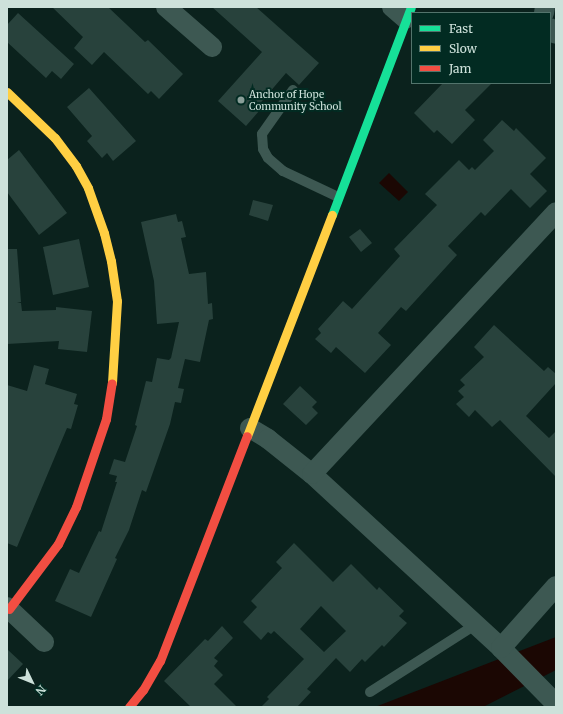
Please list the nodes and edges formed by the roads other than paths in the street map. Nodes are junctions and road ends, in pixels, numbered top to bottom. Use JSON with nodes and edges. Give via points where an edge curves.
{"nodes":[{"id":1,"x":166,"y":7,"type":"edge"},
{"id":2,"x":403,"y":11,"type":"edge"},
{"id":3,"x":212,"y":47,"type":"dead end"},
{"id":4,"x":293,"y":90,"type":"dead end"},
{"id":5,"x":7,"y":92,"type":"edge"},
{"id":6,"x":338,"y":197,"type":"junction"},
{"id":7,"x":556,"y":212,"type":"edge"},
{"id":8,"x":250,"y":428,"type":"junction"},
{"id":9,"x":312,"y":474,"type":"junction"},
{"id":10,"x":556,"y":586,"type":"edge"},
{"id":11,"x":8,"y":608,"type":"edge"},
{"id":12,"x":475,"y":625,"type":"junction"},
{"id":13,"x":44,"y":642,"type":"dead end"},
{"id":14,"x":502,"y":650,"type":"junction"},
{"id":15,"x":370,"y":692,"type":"dead end"},
{"id":16,"x":556,"y":704,"type":"edge"},
{"id":17,"x":130,"y":707,"type":"edge"}],
"edges":[{"from":1,"to":3,"type":"street"},
{"from":2,"to":6,"type":"street"},
{"from":4,"to":6,"type":"lane","via":[[262,134],[263,149],[268,158],[283,171]]},
{"from":5,"to":11,"type":"street","via":[[55,138],[76,166],[88,188],[104,233],[117,301],[112,388],[106,419],[76,507],[58,544]]},
{"from":6,"to":8,"type":"street"},
{"from":7,"to":9,"type":"street"},
{"from":8,"to":9,"type":"street"},
{"from":8,"to":17,"type":"street","via":[[160,661]]},
{"from":9,"to":12,"type":"street"},
{"from":10,"to":14,"type":"street"},
{"from":11,"to":13,"type":"street"},
{"from":12,"to":14,"type":"street"},
{"from":12,"to":15,"type":"lane"},
{"from":14,"to":16,"type":"street"}]}
